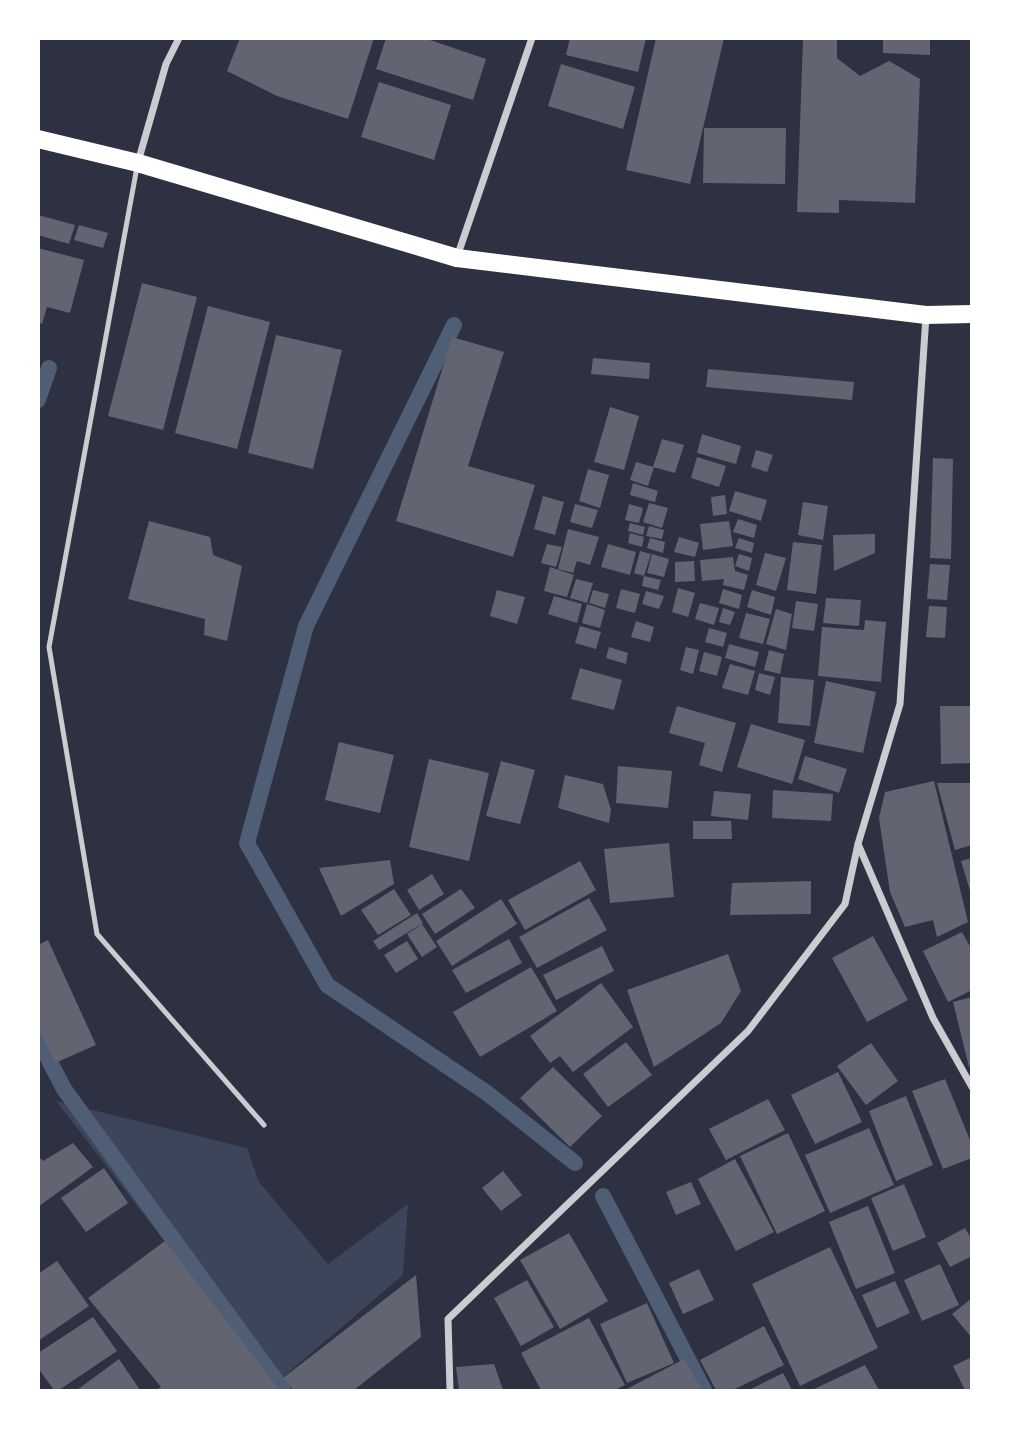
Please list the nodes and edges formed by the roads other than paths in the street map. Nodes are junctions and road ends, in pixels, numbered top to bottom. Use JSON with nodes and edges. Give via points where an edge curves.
{"nodes":[{"id":1,"x":179,"y":38,"type":"edge"},
{"id":2,"x":533,"y":38,"type":"edge"},
{"id":3,"x":38,"y":139,"type":"edge"},
{"id":4,"x":138,"y":163,"type":"junction"},
{"id":5,"x":457,"y":258,"type":"junction"},
{"id":6,"x":971,"y":314,"type":"edge"},
{"id":7,"x":926,"y":315,"type":"junction"},
{"id":8,"x":858,"y":844,"type":"junction"},
{"id":9,"x":971,"y":1087,"type":"edge"},
{"id":10,"x":264,"y":1125,"type":"dead end"},
{"id":11,"x":450,"y":1391,"type":"edge"}],
"edges":[{"from":1,"to":4,"type":"street","via":[[166,64]]},
{"from":2,"to":5,"type":"street"},
{"from":3,"to":4,"type":"main road"},
{"from":4,"to":5,"type":"main road"},
{"from":4,"to":10,"type":"lane","via":[[49,647],[97,934]]},
{"from":5,"to":7,"type":"main road"},
{"from":6,"to":7,"type":"main road"},
{"from":7,"to":8,"type":"street","via":[[900,704]]},
{"from":8,"to":9,"type":"street","via":[[933,1018]]},
{"from":8,"to":11,"type":"street","via":[[845,904],[748,1031],[448,1319]]}]}
